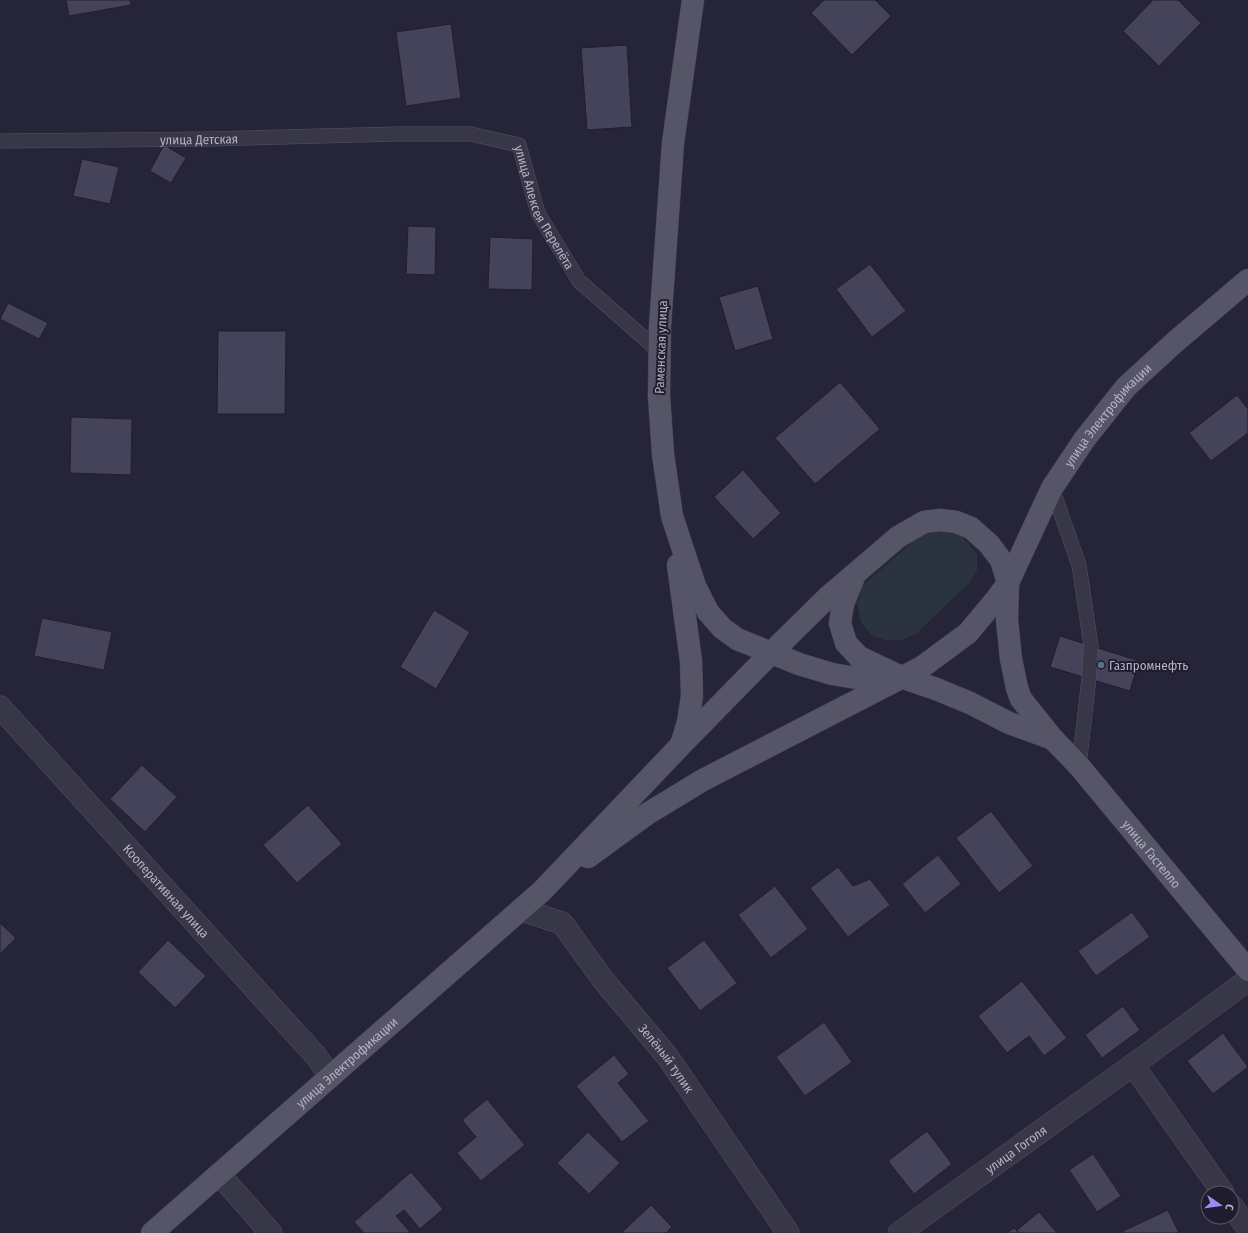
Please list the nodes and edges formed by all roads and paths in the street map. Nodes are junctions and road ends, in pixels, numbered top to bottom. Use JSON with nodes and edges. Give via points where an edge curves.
{"nodes":[{"id":1,"x":693,"y":0,"type":"edge"},
{"id":2,"x":398,"y":134,"type":"joint"},
{"id":3,"x":0,"y":141,"type":"edge"},
{"id":4,"x":1248,"y":280,"type":"edge"},
{"id":5,"x":660,"y":352,"type":"junction"},
{"id":6,"x":1052,"y":488,"type":"junction"},
{"id":7,"x":672,"y":516,"type":"junction"},
{"id":8,"x":855,"y":574,"type":"junction"},
{"id":9,"x":1008,"y":583,"type":"junction"},
{"id":10,"x":771,"y":653,"type":"junction"},
{"id":11,"x":900,"y":677,"type":"junction"},
{"id":12,"x":0,"y":707,"type":"edge"},
{"id":13,"x":1053,"y":739,"type":"junction"},
{"id":14,"x":681,"y":745,"type":"junction"},
{"id":15,"x":1079,"y":766,"type":"junction"},
{"id":16,"x":542,"y":891,"type":"junction"},
{"id":17,"x":522,"y":910,"type":"junction"},
{"id":18,"x":1248,"y":970,"type":"edge"},
{"id":19,"x":1248,"y":980,"type":"edge"},
{"id":20,"x":1133,"y":1065,"type":"junction"},
{"id":21,"x":330,"y":1076,"type":"junction"},
{"id":22,"x":219,"y":1174,"type":"junction"},
{"id":23,"x":1217,"y":1185,"type":"edge"},
{"id":24,"x":1240,"y":1218,"type":"edge"},
{"id":25,"x":1248,"y":1229,"type":"edge"},
{"id":26,"x":152,"y":1233,"type":"edge"},
{"id":27,"x":271,"y":1233,"type":"edge"},
{"id":28,"x":788,"y":1233,"type":"edge"},
{"id":29,"x":899,"y":1233,"type":"edge"}],
"edges":[{"from":1,"to":5,"type":"main road","name":"Раменская улица","via":[[673,143]]},
{"from":2,"to":3,"type":"lane","name":"улица Детская"},
{"from":2,"to":5,"type":"lane","name":"улица Алексея Перелёта","via":[[471,134],[519,145],[538,213],[579,281]]},
{"from":4,"to":6,"type":"main road","name":"улица Электрофикации","via":[[1174,342],[1126,387],[1084,440]]},
{"from":5,"to":7,"type":"main road","name":"Раменская улица","via":[[659,396],[663,454]]},
{"from":6,"to":9,"type":"main road","name":"улица Электрофикации"},
{"from":6,"to":15,"type":"lane","via":[[1079,565],[1091,646]]},
{"from":7,"to":10,"type":"main road","name":"Раменская улица","via":[[694,586],[708,612],[722,628],[737,639]]},
{"from":7,"to":14,"type":"main road","via":[[691,668],[692,696]]},
{"from":8,"to":9,"type":"main road","via":[[898,537],[924,522],[940,520],[956,522],[971,528],[989,544],[1001,560]]},
{"from":8,"to":10,"type":"main road"},
{"from":8,"to":11,"type":"main road","via":[[843,604],[840,623],[846,642],[859,657]]},
{"from":9,"to":11,"type":"main road","via":[[968,633],[922,667]]},
{"from":9,"to":13,"type":"main road","name":"улица Гастелло","via":[[1007,620],[1017,688],[1021,699]]},
{"from":10,"to":11,"type":"main road","name":"Раменская улица","via":[[832,674],[863,679]]},
{"from":10,"to":14,"type":"main road"},
{"from":11,"to":13,"type":"main road","name":"улица Гастелло","via":[[936,689],[1009,723]]},
{"from":11,"to":16,"type":"main road","via":[[703,780],[647,814]]},
{"from":12,"to":21,"type":"street","name":"Кооперативная улица","via":[[316,1056]]},
{"from":13,"to":15,"type":"main road","name":"улица Гастелло"},
{"from":14,"to":16,"type":"main road"},
{"from":15,"to":18,"type":"main road","name":"улица Гастелло"},
{"from":16,"to":17,"type":"main road","name":"улица Электрофикации"},
{"from":17,"to":21,"type":"main road","name":"улица Электрофикации"},
{"from":17,"to":28,"type":"street","name":"Зелёный тупик","via":[[562,923],[604,981],[667,1056]]},
{"from":19,"to":20,"type":"street","name":"улица Гоголя"},
{"from":20,"to":23,"type":"street"},
{"from":20,"to":29,"type":"street","name":"улица Гоголя"},
{"from":21,"to":22,"type":"main road","name":"улица Электрофикации"},
{"from":22,"to":26,"type":"main road","name":"улица Электрофикации"},
{"from":22,"to":27,"type":"street"},
{"from":24,"to":25,"type":"street"}]}
